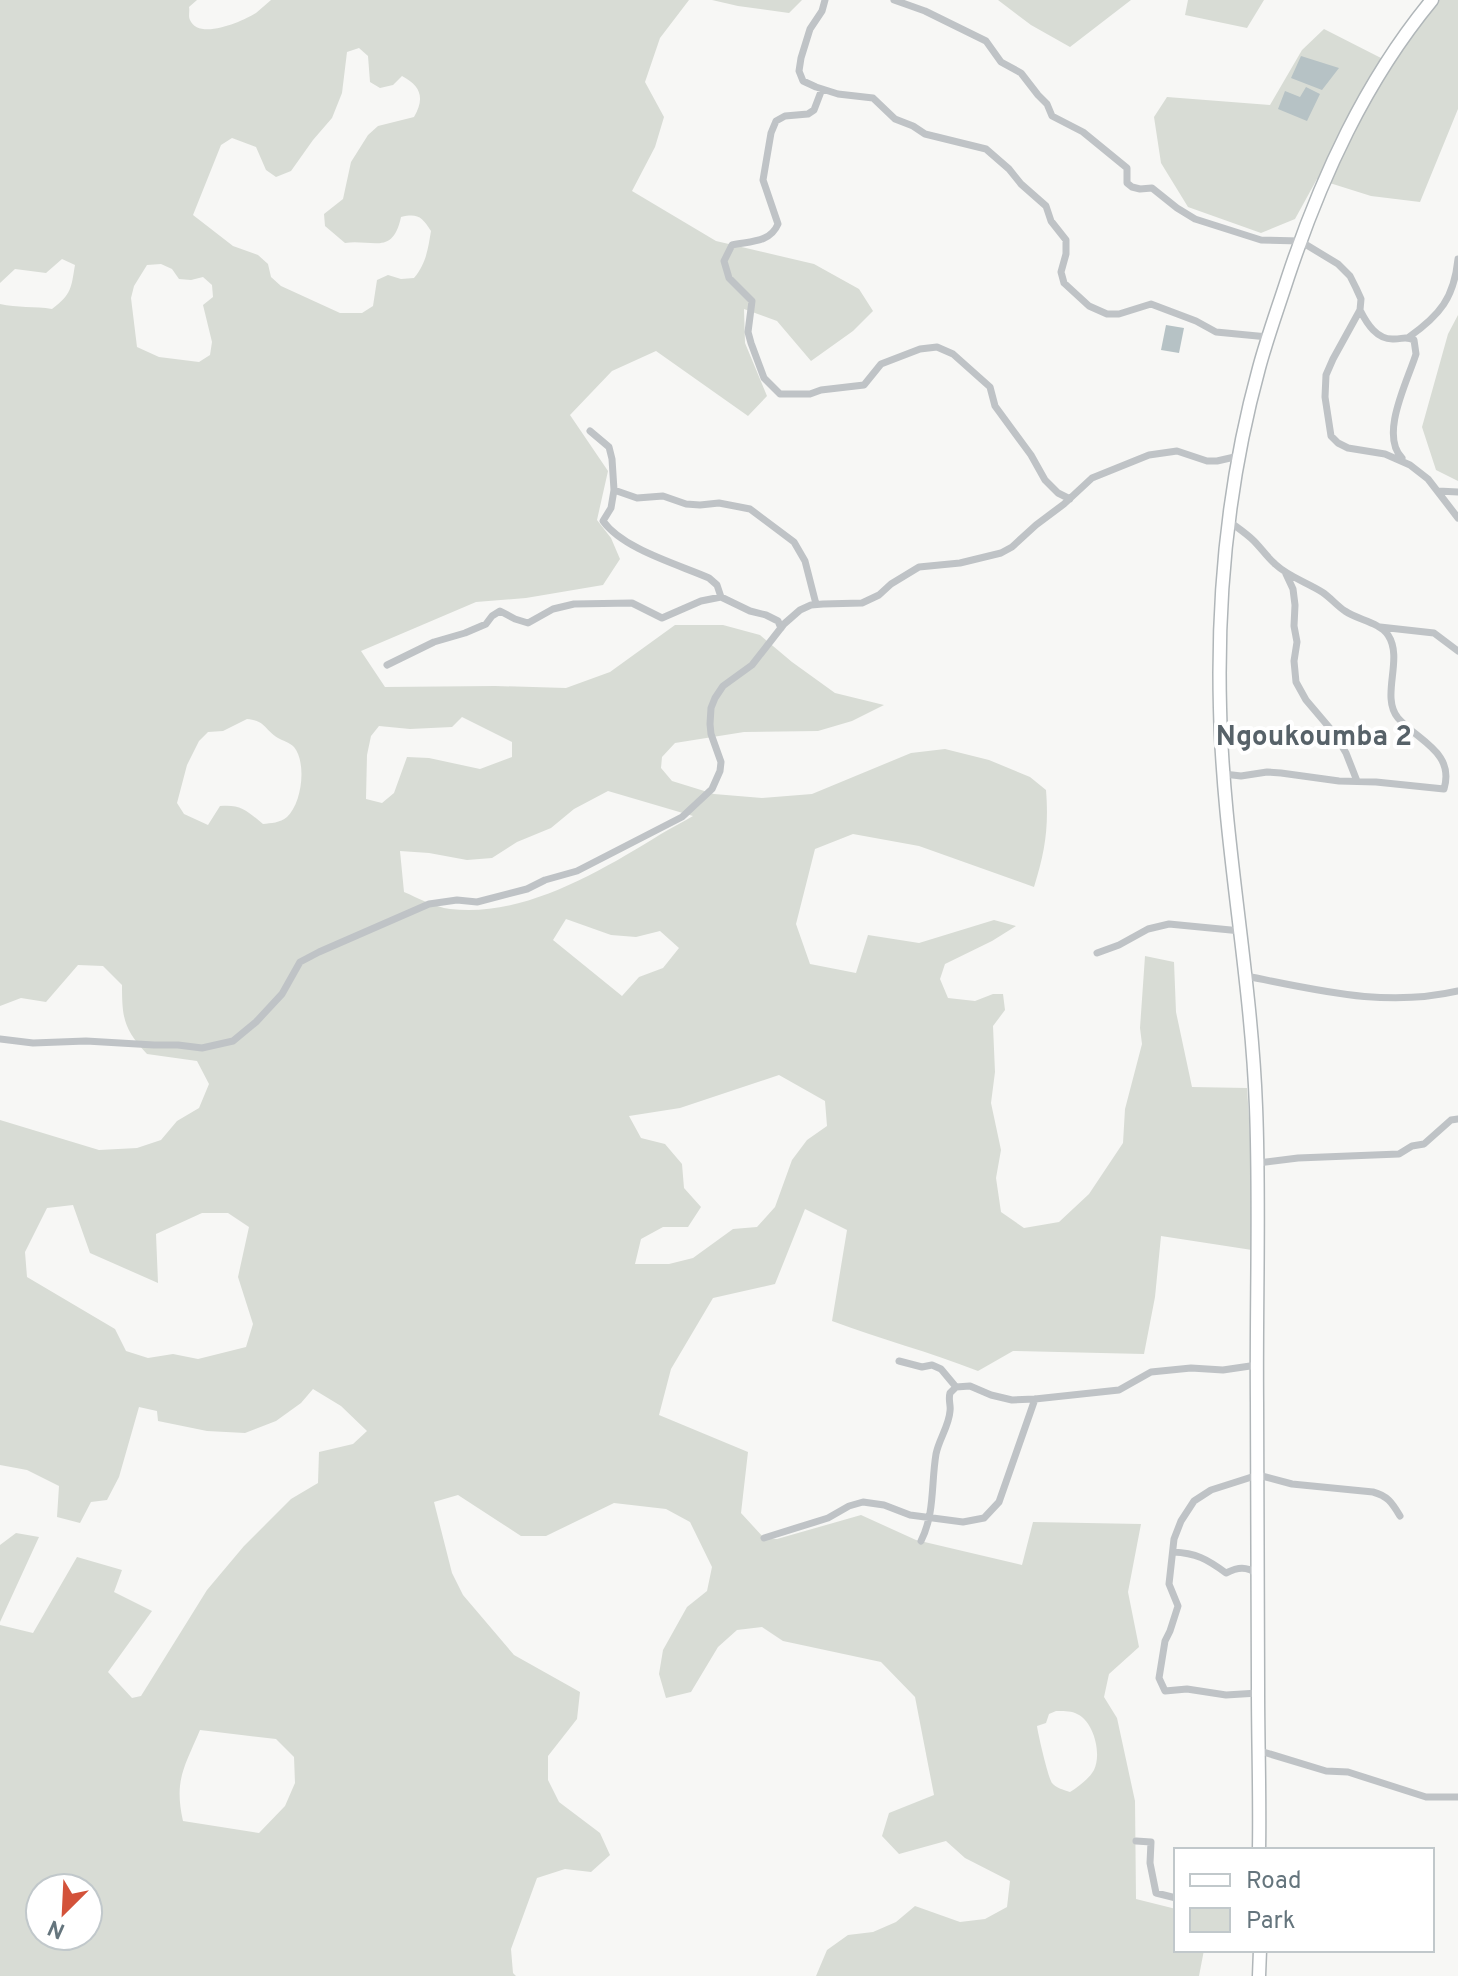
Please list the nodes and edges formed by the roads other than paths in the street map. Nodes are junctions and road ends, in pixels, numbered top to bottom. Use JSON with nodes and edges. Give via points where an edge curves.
{"nodes":[{"id":1,"x":825,"y":0,"type":"edge"},
{"id":2,"x":894,"y":0,"type":"edge"},
{"id":3,"x":1432,"y":0,"type":"edge"},
{"id":4,"x":822,"y":89,"type":"junction"},
{"id":5,"x":1300,"y":241,"type":"junction"},
{"id":6,"x":1458,"y":259,"type":"edge"},
{"id":7,"x":1360,"y":310,"type":"junction"},
{"id":8,"x":1268,"y":337,"type":"junction"},
{"id":9,"x":1409,"y":337,"type":"junction"},
{"id":10,"x":590,"y":431,"type":"dead end"},
{"id":11,"x":1239,"y":456,"type":"junction"},
{"id":12,"x":1410,"y":465,"type":"junction"},
{"id":13,"x":614,"y":490,"type":"junction"},
{"id":14,"x":1438,"y":491,"type":"junction"},
{"id":15,"x":1458,"y":492,"type":"edge"},
{"id":16,"x":1070,"y":499,"type":"junction"},
{"id":17,"x":1458,"y":518,"type":"edge"},
{"id":18,"x":1230,"y":522,"type":"junction"},
{"id":19,"x":1285,"y":572,"type":"junction"},
{"id":20,"x":721,"y":597,"type":"junction"},
{"id":21,"x":816,"y":604,"type":"junction"},
{"id":22,"x":1378,"y":627,"type":"junction"},
{"id":23,"x":781,"y":628,"type":"junction"},
{"id":24,"x":1458,"y":651,"type":"edge"},
{"id":25,"x":387,"y":665,"type":"dead end"},
{"id":26,"x":1224,"y":774,"type":"junction"},
{"id":27,"x":1357,"y":781,"type":"junction"},
{"id":28,"x":1241,"y":931,"type":"junction"},
{"id":29,"x":1097,"y":953,"type":"dead end"},
{"id":30,"x":1246,"y":976,"type":"junction"},
{"id":31,"x":1458,"y":991,"type":"edge"},
{"id":32,"x":0,"y":1039,"type":"edge"},
{"id":33,"x":1458,"y":1119,"type":"edge"},
{"id":34,"x":1258,"y":1163,"type":"junction"},
{"id":35,"x":899,"y":1361,"type":"dead end"},
{"id":36,"x":1257,"y":1365,"type":"junction"},
{"id":37,"x":956,"y":1387,"type":"junction"},
{"id":38,"x":1035,"y":1399,"type":"junction"},
{"id":39,"x":1258,"y":1475,"type":"junction"},
{"id":40,"x":1400,"y":1516,"type":"dead end"},
{"id":41,"x":929,"y":1518,"type":"junction"},
{"id":42,"x":764,"y":1538,"type":"dead end"},
{"id":43,"x":921,"y":1541,"type":"dead end"},
{"id":44,"x":1173,"y":1552,"type":"junction"},
{"id":45,"x":1258,"y":1574,"type":"junction"},
{"id":46,"x":1258,"y":1693,"type":"junction"},
{"id":47,"x":1260,"y":1751,"type":"junction"},
{"id":48,"x":1458,"y":1797,"type":"edge"},
{"id":49,"x":1136,"y":1841,"type":"dead end"},
{"id":50,"x":1259,"y":1848,"type":"edge"},
{"id":51,"x":1174,"y":1898,"type":"edge"},
{"id":52,"x":1260,"y":1952,"type":"edge"},
{"id":53,"x":1259,"y":1976,"type":"edge"}],
"edges":[{"from":1,"to":4,"type":"street","via":[[810,29],[799,71],[803,81]]},
{"from":2,"to":5,"type":"street","via":[[986,41],[1001,62],[1021,73],[1052,116],[1083,132],[1127,168],[1132,187],[1152,188],[1195,219],[1261,240]]},
{"from":3,"to":5,"type":"main road","via":[[1389,57],[1345,134]]},
{"from":4,"to":8,"type":"street","via":[[873,98],[895,119],[925,134],[986,149],[1046,206],[1066,240],[1064,283],[1089,306],[1119,314],[1151,304],[1216,332]]},
{"from":4,"to":16,"type":"street","via":[[814,110],[785,116],[771,133],[763,180],[778,224],[774,234],[732,245],[724,261],[729,278],[752,301],[748,332],[764,378],[780,394],[794,395],[864,385],[881,364],[937,347],[953,354],[990,387],[995,406],[1045,480]]},
{"from":5,"to":7,"type":"street","via":[[1350,276],[1361,299]]},
{"from":5,"to":8,"type":"main road"},
{"from":6,"to":9,"type":"street","via":[[1443,308]]},
{"from":7,"to":9,"type":"street","via":[[1377,334]]},
{"from":7,"to":12,"type":"street","via":[[1326,375],[1331,436],[1348,448]]},
{"from":8,"to":11,"type":"main road"},
{"from":9,"to":12,"type":"street","via":[[1416,354],[1394,419],[1393,439],[1398,455]]},
{"from":10,"to":13,"type":"street","via":[[609,447]]},
{"from":11,"to":16,"type":"street","via":[[1207,461],[1177,451],[1149,455],[1092,478]]},
{"from":11,"to":18,"type":"main road"},
{"from":12,"to":14,"type":"street"},
{"from":13,"to":20,"type":"street","via":[[603,521],[610,529],[709,578]]},
{"from":13,"to":21,"type":"street","via":[[637,498],[663,496],[686,504],[750,509],[794,542],[805,561]]},
{"from":14,"to":15,"type":"street"},
{"from":14,"to":17,"type":"street"},
{"from":16,"to":21,"type":"street","via":[[1001,553],[919,567],[862,603]]},
{"from":18,"to":19,"type":"street"},
{"from":18,"to":26,"type":"main road","via":[[1221,610]]},
{"from":19,"to":22,"type":"street"},
{"from":19,"to":27,"type":"street","via":[[1295,605],[1296,682],[1334,733]]},
{"from":20,"to":23,"type":"street","via":[[778,621]]},
{"from":20,"to":25,"type":"street","via":[[662,618],[632,603],[574,604],[528,623],[500,611],[486,624]]},
{"from":21,"to":23,"type":"street","via":[[800,610]]},
{"from":22,"to":24,"type":"street","via":[[1434,633]]},
{"from":22,"to":27,"type":"street","via":[[1395,656],[1391,680],[1396,716],[1439,753],[1446,784],[1444,789]]},
{"from":23,"to":32,"type":"street","via":[[752,665],[715,698],[710,724],[721,762],[712,789],[682,817],[595,863],[477,902],[429,904],[319,952],[300,962],[282,994],[233,1041],[202,1048]]},
{"from":26,"to":27,"type":"street","via":[[1267,772]]},
{"from":26,"to":28,"type":"main road"},
{"from":28,"to":29,"type":"street","via":[[1169,924]]},
{"from":28,"to":30,"type":"main road"},
{"from":30,"to":31,"type":"street","via":[[1366,998],[1423,998]]},
{"from":30,"to":34,"type":"main road"},
{"from":33,"to":34,"type":"street","via":[[1424,1144],[1399,1154]]},
{"from":34,"to":36,"type":"main road"},
{"from":35,"to":37,"type":"street","via":[[941,1369]]},
{"from":36,"to":38,"type":"street","via":[[1151,1372],[1119,1390]]},
{"from":36,"to":39,"type":"main road"},
{"from":37,"to":38,"type":"street","via":[[970,1386],[1012,1400]]},
{"from":37,"to":41,"type":"street","via":[[935,1456]]},
{"from":38,"to":41,"type":"street","via":[[999,1502],[984,1518]]},
{"from":39,"to":40,"type":"street","via":[[1385,1495]]},
{"from":39,"to":44,"type":"street","via":[[1194,1501],[1181,1521]]},
{"from":39,"to":45,"type":"main road"},
{"from":41,"to":42,"type":"street","via":[[863,1502]]},
{"from":41,"to":43,"type":"street"},
{"from":44,"to":45,"type":"street","via":[[1204,1557],[1226,1573],[1249,1568]]},
{"from":44,"to":46,"type":"street","via":[[1169,1584],[1178,1606],[1159,1678],[1165,1691]]},
{"from":45,"to":46,"type":"main road"},
{"from":46,"to":47,"type":"main road"},
{"from":47,"to":48,"type":"street","via":[[1426,1797]]},
{"from":47,"to":50,"type":"main road"},
{"from":49,"to":51,"type":"street","via":[[1151,1842],[1156,1893]]},
{"from":52,"to":53,"type":"main road"}]}
